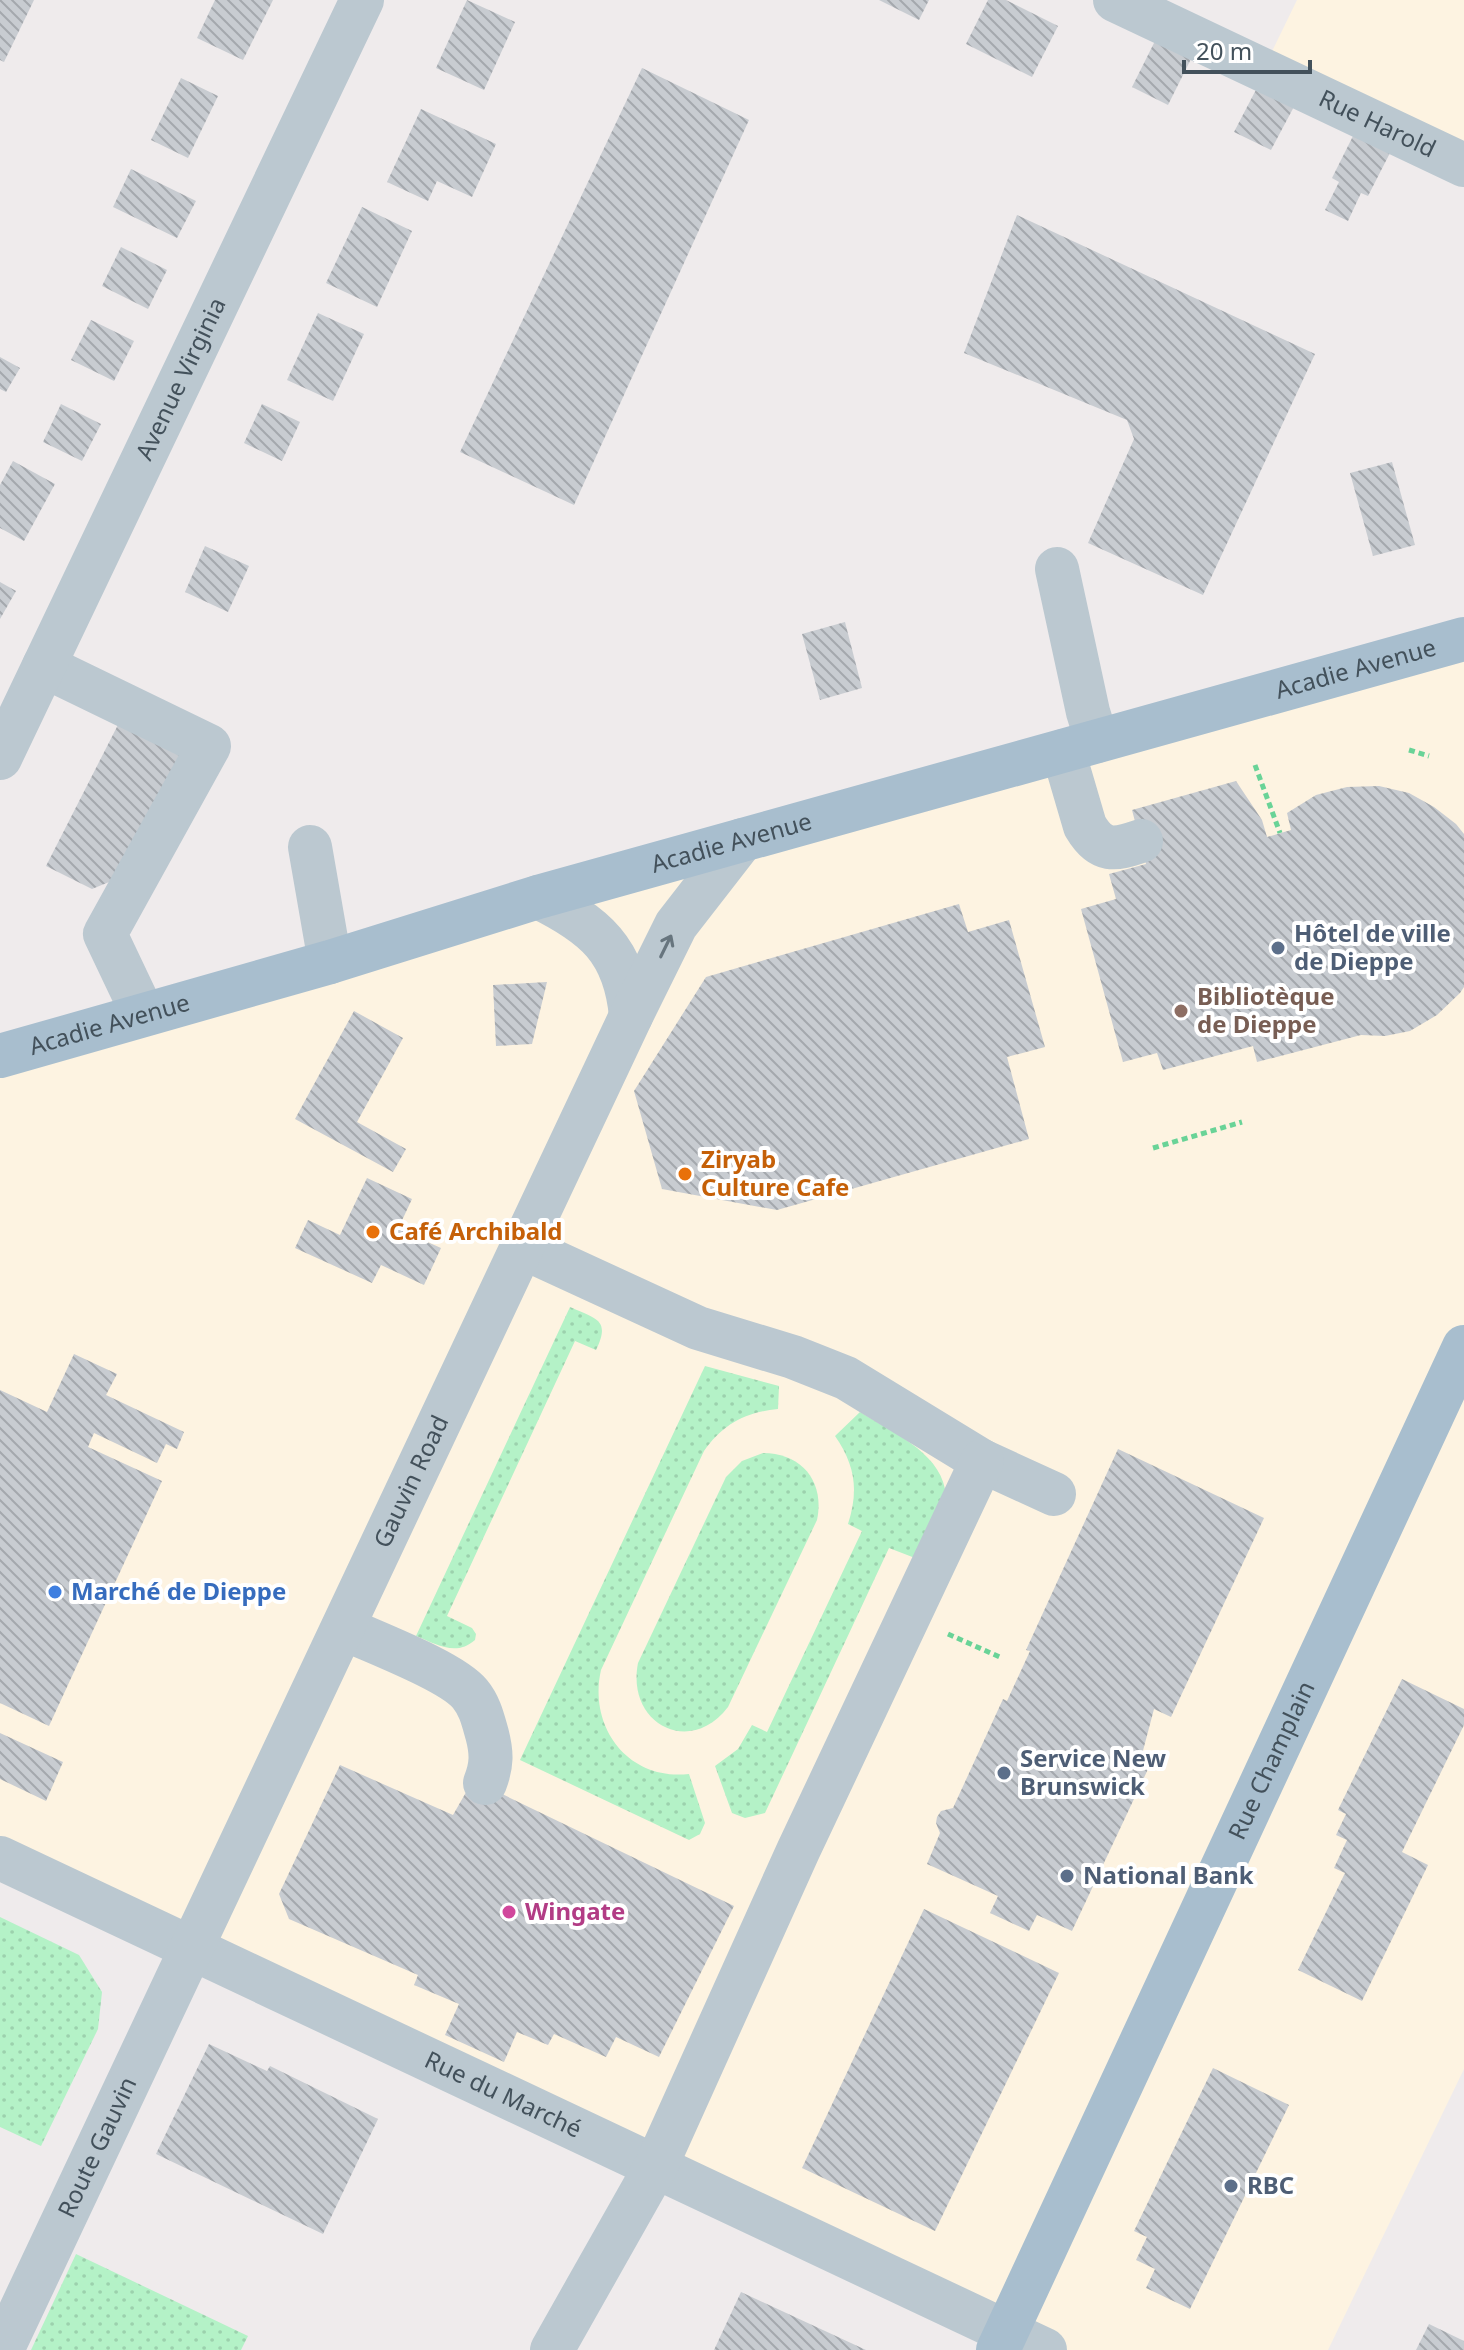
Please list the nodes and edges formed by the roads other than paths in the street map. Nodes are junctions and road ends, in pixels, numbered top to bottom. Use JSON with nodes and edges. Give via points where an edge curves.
{"nodes":[{"id":1,"x":362,"y":0,"type":"edge"},
{"id":2,"x":1115,"y":0,"type":"edge"},
{"id":3,"x":1464,"y":165,"type":"edge"},
{"id":4,"x":1057,"y":569,"type":"dead end"},
{"id":5,"x":1464,"y":639,"type":"edge"},
{"id":6,"x":44,"y":666,"type":"junction"},
{"id":7,"x":1080,"y":746,"type":"junction"},
{"id":8,"x":0,"y":758,"type":"edge"},
{"id":9,"x":742,"y":840,"type":"junction"},
{"id":10,"x":1141,"y":841,"type":"dead end"},
{"id":11,"x":310,"y":847,"type":"dead end"},
{"id":12,"x":538,"y":897,"type":"junction"},
{"id":13,"x":330,"y":962,"type":"junction"},
{"id":14,"x":143,"y":1014,"type":"junction"},
{"id":15,"x":631,"y":1016,"type":"junction"},
{"id":16,"x":4,"y":1050,"type":"edge"},
{"id":17,"x":522,"y":1247,"type":"junction"},
{"id":18,"x":1464,"y":1347,"type":"edge"},
{"id":19,"x":982,"y":1461,"type":"junction"},
{"id":20,"x":1054,"y":1494,"type":"dead end"},
{"id":21,"x":343,"y":1628,"type":"junction"},
{"id":22,"x":485,"y":1783,"type":"dead end"},
{"id":23,"x":0,"y":1858,"type":"edge"},
{"id":24,"x":192,"y":1946,"type":"junction"},
{"id":25,"x":656,"y":2166,"type":"junction"},
{"id":26,"x":1002,"y":2341,"type":"edge"},
{"id":27,"x":2,"y":2350,"type":"edge"},
{"id":28,"x":552,"y":2350,"type":"edge"},
{"id":29,"x":1045,"y":2350,"type":"edge"}],
"edges":[{"from":1,"to":6,"type":"street","name":"Avenue Virginia"},
{"from":2,"to":3,"type":"street","name":"Rue Harold"},
{"from":4,"to":7,"type":"street","via":[[1088,712]]},
{"from":5,"to":7,"type":"main road","name":"Acadie Avenue"},
{"from":6,"to":8,"type":"street","name":"Avenue Virginia"},
{"from":6,"to":14,"type":"street","via":[[209,746],[105,934]]},
{"from":7,"to":9,"type":"main road","name":"Acadie Avenue"},
{"from":7,"to":10,"type":"street","via":[[1085,826],[1092,837],[1109,848]]},
{"from":9,"to":12,"type":"main road","name":"Acadie Avenue"},
{"from":15,"to":9,"type":"street","name":"Gauvin Road","one_way":true,"via":[[676,925]]},
{"from":11,"to":13,"type":"street"},
{"from":12,"to":13,"type":"main road","name":"Acadie Avenue"},
{"from":12,"to":15,"type":"street","via":[[603,939],[625,978]]},
{"from":13,"to":14,"type":"main road","name":"Acadie Avenue"},
{"from":14,"to":16,"type":"main road","name":"Acadie Avenue"},
{"from":15,"to":17,"type":"street","name":"Gauvin Road"},
{"from":17,"to":19,"type":"street","via":[[698,1328],[846,1378]]},
{"from":17,"to":21,"type":"street","name":"Gauvin Road"},
{"from":18,"to":26,"type":"main road","name":"Rue Champlain"},
{"from":19,"to":20,"type":"street"},
{"from":19,"to":25,"type":"street"},
{"from":21,"to":22,"type":"street","via":[[446,1676],[469,1693],[490,1745],[492,1764]]},
{"from":21,"to":24,"type":"street","name":"Gauvin Road"},
{"from":23,"to":24,"type":"street","name":"Rue du Marché"},
{"from":24,"to":25,"type":"street","name":"Rue du Marché"},
{"from":24,"to":27,"type":"street","name":"Route Gauvin"},
{"from":25,"to":26,"type":"street","name":"Rue du Marché"},
{"from":25,"to":28,"type":"street"},
{"from":26,"to":29,"type":"street","name":"Rue du Marché"}]}
